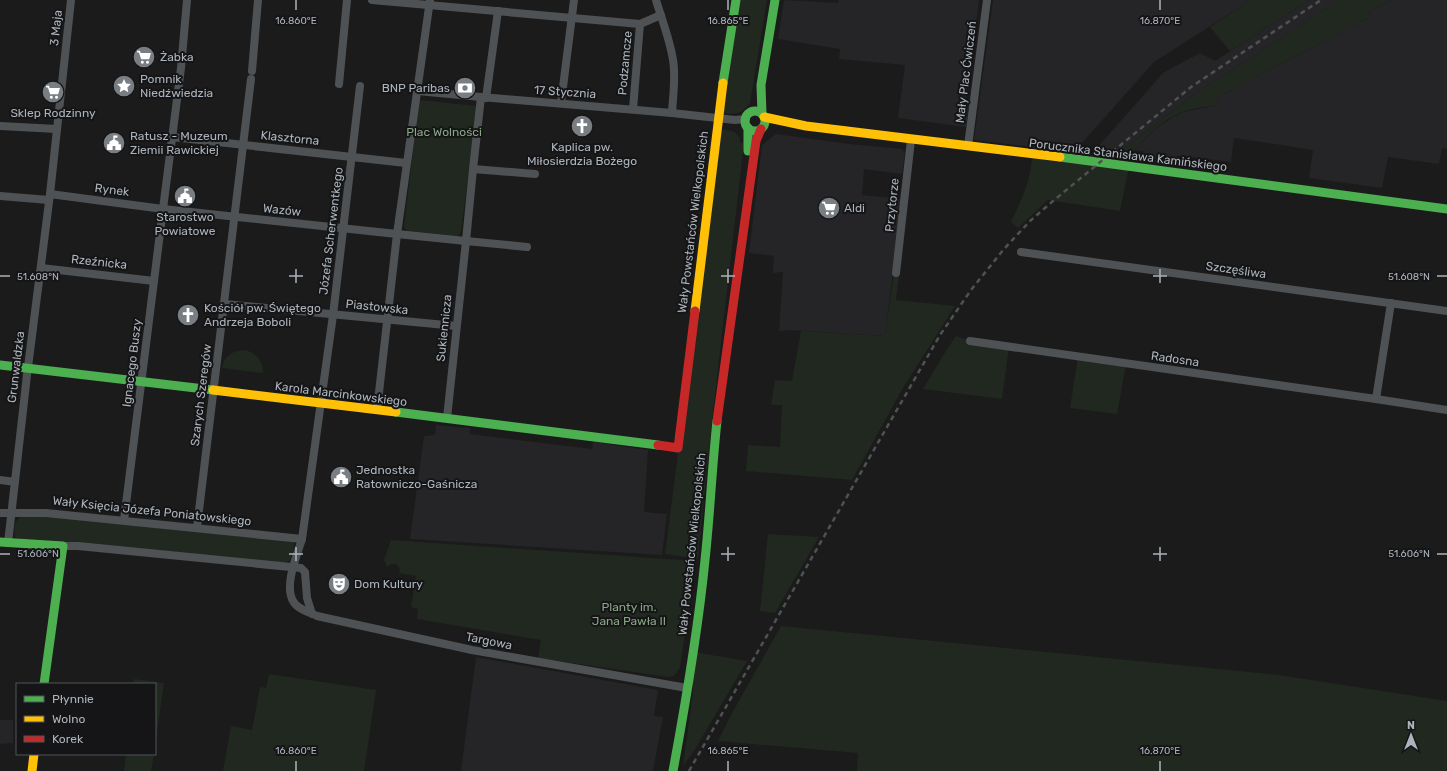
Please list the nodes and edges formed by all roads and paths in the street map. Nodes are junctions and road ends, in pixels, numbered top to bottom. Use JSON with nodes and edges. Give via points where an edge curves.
{"nodes":[{"id":1,"x":71,"y":0,"type":"edge"},
{"id":2,"x":187,"y":0,"type":"edge"},
{"id":3,"x":258,"y":0,"type":"edge"},
{"id":4,"x":347,"y":0,"type":"edge"},
{"id":5,"x":372,"y":0,"type":"edge"},
{"id":6,"x":574,"y":0,"type":"edge"},
{"id":7,"x":656,"y":0,"type":"edge"},
{"id":8,"x":736,"y":0,"type":"edge"},
{"id":9,"x":775,"y":0,"type":"edge"},
{"id":10,"x":987,"y":0,"type":"edge"},
{"id":11,"x":430,"y":2,"type":"edge"},
{"id":12,"x":498,"y":10,"type":"junction"},
{"id":13,"x":661,"y":15,"type":"junction"},
{"id":14,"x":572,"y":18,"type":"junction"},
{"id":15,"x":640,"y":24,"type":"junction"},
{"id":16,"x":339,"y":84,"type":"dead end"},
{"id":17,"x":761,"y":85,"type":"junction"},
{"id":18,"x":360,"y":86,"type":"dead end"},
{"id":19,"x":418,"y":91,"type":"junction"},
{"id":20,"x":484,"y":98,"type":"junction"},
{"id":21,"x":561,"y":103,"type":"junction"},
{"id":22,"x":633,"y":109,"type":"junction"},
{"id":23,"x":752,"y":112,"type":"junction"},
{"id":24,"x":672,"y":113,"type":"junction"},
{"id":25,"x":718,"y":118,"type":"junction"},
{"id":26,"x":762,"y":121,"type":"junction"},
{"id":27,"x":747,"y":124,"type":"junction"},
{"id":28,"x":0,"y":126,"type":"edge"},
{"id":29,"x":57,"y":129,"type":"junction"},
{"id":30,"x":172,"y":137,"type":"junction"},
{"id":31,"x":911,"y":140,"type":"junction"},
{"id":32,"x":244,"y":146,"type":"junction"},
{"id":33,"x":968,"y":146,"type":"junction"},
{"id":34,"x":352,"y":157,"type":"junction"},
{"id":35,"x":406,"y":163,"type":"junction"},
{"id":36,"x":473,"y":169,"type":"junction"},
{"id":37,"x":535,"y":174,"type":"dead end"},
{"id":38,"x":0,"y":196,"type":"edge"},
{"id":39,"x":50,"y":197,"type":"junction"},
{"id":40,"x":163,"y":209,"type":"junction"},
{"id":41,"x":1447,"y":209,"type":"edge"},
{"id":42,"x":235,"y":217,"type":"junction"},
{"id":43,"x":343,"y":228,"type":"junction"},
{"id":44,"x":397,"y":234,"type":"junction"},
{"id":45,"x":466,"y":241,"type":"junction"},
{"id":46,"x":527,"y":247,"type":"dead end"},
{"id":47,"x":1021,"y":252,"type":"dead end"},
{"id":48,"x":41,"y":268,"type":"junction"},
{"id":49,"x":896,"y":273,"type":"dead end"},
{"id":50,"x":154,"y":281,"type":"junction"},
{"id":51,"x":1390,"y":303,"type":"junction"},
{"id":52,"x":224,"y":304,"type":"junction"},
{"id":53,"x":732,"y":306,"type":"junction"},
{"id":54,"x":1447,"y":311,"type":"edge"},
{"id":55,"x":332,"y":315,"type":"junction"},
{"id":56,"x":388,"y":320,"type":"junction"},
{"id":57,"x":456,"y":326,"type":"junction"},
{"id":58,"x":970,"y":341,"type":"dead end"},
{"id":59,"x":0,"y":365,"type":"edge"},
{"id":60,"x":28,"y":369,"type":"junction"},
{"id":61,"x":142,"y":381,"type":"junction"},
{"id":62,"x":213,"y":390,"type":"junction"},
{"id":63,"x":1376,"y":400,"type":"junction"},
{"id":64,"x":321,"y":404,"type":"junction"},
{"id":65,"x":377,"y":410,"type":"junction"},
{"id":66,"x":1447,"y":410,"type":"edge"},
{"id":67,"x":447,"y":418,"type":"junction"},
{"id":68,"x":678,"y":448,"type":"joint"},
{"id":69,"x":0,"y":480,"type":"edge"},
{"id":70,"x":15,"y":482,"type":"junction"},
{"id":71,"x":0,"y":513,"type":"edge"},
{"id":72,"x":11,"y":514,"type":"junction"},
{"id":73,"x":124,"y":520,"type":"junction"},
{"id":74,"x":197,"y":527,"type":"junction"},
{"id":75,"x":302,"y":539,"type":"junction"},
{"id":76,"x":4,"y":543,"type":"edge"},
{"id":77,"x":63,"y":546,"type":"junction"},
{"id":78,"x":292,"y":567,"type":"junction"},
{"id":79,"x":312,"y":614,"type":"junction"},
{"id":80,"x":44,"y":683,"type":"edge"},
{"id":81,"x":687,"y":688,"type":"junction"},
{"id":82,"x":34,"y":755,"type":"edge"},
{"id":83,"x":32,"y":771,"type":"edge"},
{"id":84,"x":673,"y":771,"type":"edge"}],
"edges":[{"from":1,"to":29,"type":"street","name":"3 Maja"},
{"from":2,"to":30,"type":"street"},
{"from":3,"to":32,"type":"street","name":"Szarych Szeregów"},
{"from":4,"to":16,"type":"street"},
{"from":5,"to":11,"type":"street","name":"Podzamcze"},
{"from":6,"to":14,"type":"street"},
{"from":7,"to":13,"type":"street"},
{"from":8,"to":25,"type":"street","name":"Wały Powstańców Wielkopolskich"},
{"from":9,"to":17,"type":"street"},
{"from":10,"to":33,"type":"street","name":"Mały Plac Ćwiczeń"},
{"from":11,"to":12,"type":"street","name":"Podzamcze"},
{"from":11,"to":19,"type":"street"},
{"from":12,"to":14,"type":"street","name":"Podzamcze"},
{"from":12,"to":20,"type":"street"},
{"from":13,"to":15,"type":"street"},
{"from":13,"to":24,"type":"street","via":[[673,60]]},
{"from":14,"to":15,"type":"street","name":"Podzamcze"},
{"from":14,"to":21,"type":"street"},
{"from":15,"to":22,"type":"street","name":"Podzamcze"},
{"from":17,"to":23,"type":"street"},
{"from":17,"to":26,"type":"street"},
{"from":18,"to":34,"type":"street","name":"Józefa Scherwentkego"},
{"from":19,"to":20,"type":"street","name":"17 Stycznia"},
{"from":19,"to":35,"type":"street"},
{"from":20,"to":21,"type":"street","name":"17 Stycznia"},
{"from":20,"to":36,"type":"street"},
{"from":21,"to":22,"type":"street","name":"17 Stycznia"},
{"from":22,"to":24,"type":"street","name":"17 Stycznia"},
{"from":23,"to":26,"type":"street","via":[[755,111]]},
{"from":23,"to":27,"type":"street"},
{"from":24,"to":25,"type":"street","name":"17 Stycznia"},
{"from":25,"to":27,"type":"street","name":"17 Stycznia"},
{"from":25,"to":68,"type":"street","name":"Wały Powstańców Wielkopolskich"},
{"from":26,"to":27,"type":"street","via":[[755,131]]},
{"from":26,"to":31,"type":"street","name":"Porucznika Stanisława Kamińskiego"},
{"from":26,"to":53,"type":"street","name":"Wały Powstańców Wielkopolskich","via":[[756,141]]},
{"from":27,"to":53,"type":"street","name":"Wały Powstańców Wielkopolskich","via":[[749,148],[736,235]]},
{"from":28,"to":29,"type":"street"},
{"from":29,"to":39,"type":"street"},
{"from":30,"to":32,"type":"street","name":"Klasztorna"},
{"from":30,"to":40,"type":"street"},
{"from":31,"to":33,"type":"street","name":"Porucznika Stanisława Kamińskiego"},
{"from":31,"to":49,"type":"street","name":"Przytorze"},
{"from":32,"to":34,"type":"street","name":"Klasztorna"},
{"from":32,"to":42,"type":"street","name":"Szarych Szeregów"},
{"from":33,"to":41,"type":"street","name":"Porucznika Stanisława Kamińskiego"},
{"from":34,"to":35,"type":"street","name":"Klasztorna"},
{"from":34,"to":43,"type":"street","name":"Józefa Scherwentkego"},
{"from":35,"to":44,"type":"street"},
{"from":36,"to":37,"type":"street"},
{"from":36,"to":45,"type":"street"},
{"from":38,"to":39,"type":"street","name":"Rynek"},
{"from":39,"to":40,"type":"street","name":"Rynek"},
{"from":39,"to":48,"type":"street","name":"Grunwaldzka"},
{"from":40,"to":42,"type":"street","name":"Wazów"},
{"from":40,"to":50,"type":"street","name":"Ignacego Buszy"},
{"from":42,"to":43,"type":"street","name":"Wazów"},
{"from":42,"to":52,"type":"street","name":"Szarych Szeregów"},
{"from":43,"to":44,"type":"street","name":"Wazów"},
{"from":43,"to":55,"type":"street","name":"Józefa Scherwentkego"},
{"from":44,"to":45,"type":"street"},
{"from":44,"to":56,"type":"street"},
{"from":45,"to":46,"type":"street"},
{"from":45,"to":57,"type":"street","name":"Sukiennicza"},
{"from":47,"to":51,"type":"street","name":"Szczęśliwa"},
{"from":48,"to":50,"type":"street","name":"Rzeźnicka"},
{"from":48,"to":60,"type":"street","name":"Grunwaldzka"},
{"from":50,"to":61,"type":"street","name":"Ignacego Buszy"},
{"from":51,"to":54,"type":"street","name":"Szczęśliwa"},
{"from":51,"to":63,"type":"street"},
{"from":52,"to":55,"type":"street","name":"Piastowska"},
{"from":52,"to":62,"type":"street","name":"Szarych Szeregów"},
{"from":53,"to":81,"type":"street","name":"Wały Powstańców Wielkopolskich","via":[[713,458],[701,591]]},
{"from":55,"to":56,"type":"street","name":"Piastowska"},
{"from":55,"to":64,"type":"street","name":"Józefa Scherwentkego"},
{"from":56,"to":57,"type":"street","name":"Piastowska"},
{"from":56,"to":65,"type":"street"},
{"from":57,"to":67,"type":"street","name":"Sukiennicza"},
{"from":58,"to":63,"type":"street","name":"Radosna"},
{"from":59,"to":60,"type":"street","name":"Karola Marcinkowskiego"},
{"from":60,"to":61,"type":"street","name":"Karola Marcinkowskiego"},
{"from":60,"to":70,"type":"street","name":"Grunwaldzka"},
{"from":61,"to":62,"type":"street","name":"Karola Marcinkowskiego"},
{"from":61,"to":73,"type":"street","name":"Ignacego Buszy"},
{"from":62,"to":64,"type":"street","name":"Karola Marcinkowskiego"},
{"from":62,"to":74,"type":"street","name":"Szarych Szeregów"},
{"from":63,"to":66,"type":"street","name":"Radosna"},
{"from":64,"to":65,"type":"street","name":"Karola Marcinkowskiego"},
{"from":64,"to":75,"type":"street","name":"Józefa Scherwentkego"},
{"from":65,"to":67,"type":"street","name":"Karola Marcinkowskiego"},
{"from":67,"to":68,"type":"street","name":"Karola Marcinkowskiego"},
{"from":69,"to":70,"type":"street"},
{"from":70,"to":72,"type":"street","name":"Grunwaldzka"},
{"from":71,"to":72,"type":"street","name":"Wały Księcia Józefa Poniatowskiego"},
{"from":72,"to":73,"type":"street","name":"Wały Księcia Józefa Poniatowskiego","via":[[46,513]]},
{"from":72,"to":76,"type":"street","name":"Grunwaldzka"},
{"from":73,"to":74,"type":"street","name":"Wały Księcia Józefa Poniatowskiego"},
{"from":74,"to":75,"type":"street","name":"Wały Księcia Józefa Poniatowskiego"},
{"from":75,"to":78,"type":"street","name":"Józefa Scherwentkego"},
{"from":76,"to":77,"type":"street"},
{"from":77,"to":78,"type":"street"},
{"from":77,"to":80,"type":"street"},
{"from":78,"to":79,"type":"street","name":"Targowa","via":[[293,601]]},
{"from":78,"to":79,"type":"street","via":[[301,568],[305,572],[306,598]]},
{"from":79,"to":81,"type":"street","name":"Targowa","via":[[472,650]]},
{"from":81,"to":84,"type":"street","name":"Wały Powstańców Wielkopolskich"},
{"from":82,"to":83,"type":"street"}]}
